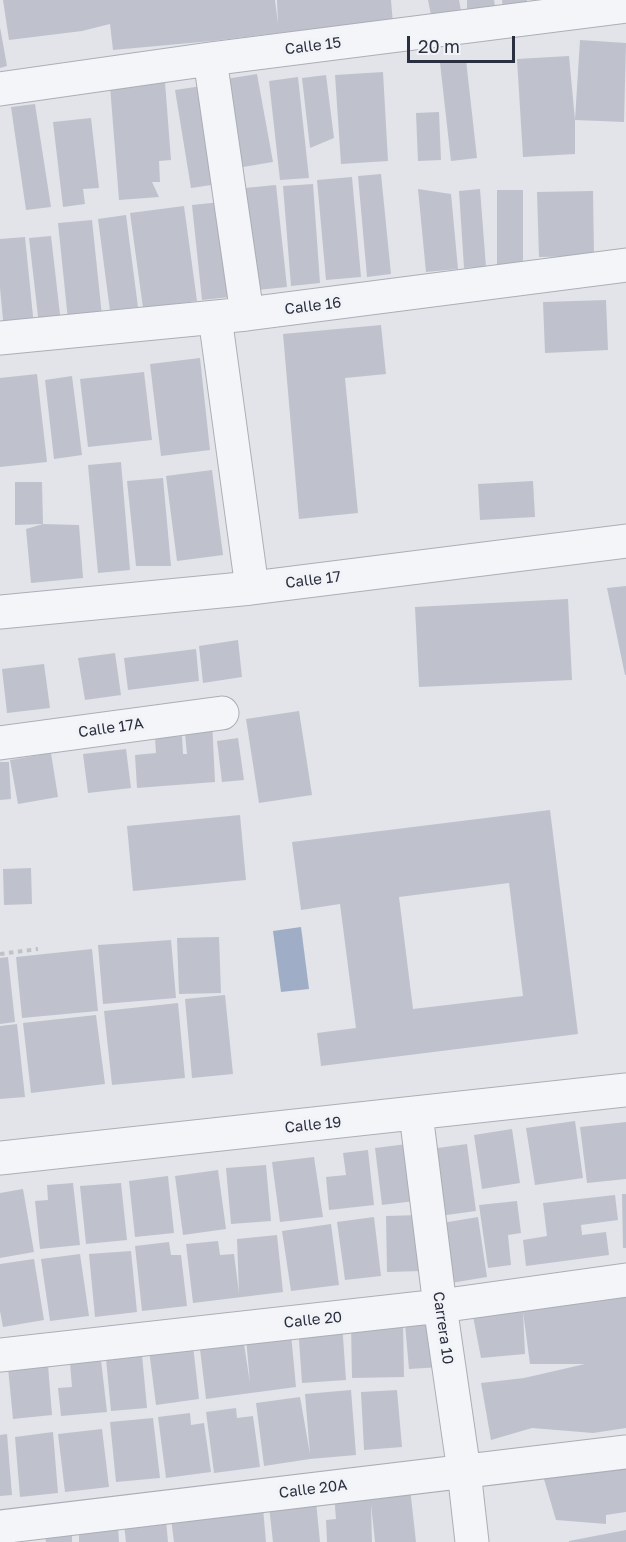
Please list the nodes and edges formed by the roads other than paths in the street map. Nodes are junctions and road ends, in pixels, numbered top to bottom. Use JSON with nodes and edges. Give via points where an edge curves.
{"nodes":[{"id":1,"x":626,"y":6,"type":"edge"},
{"id":2,"x":210,"y":59,"type":"junction"},
{"id":3,"x":0,"y":89,"type":"edge"},
{"id":4,"x":626,"y":265,"type":"edge"},
{"id":5,"x":247,"y":314,"type":"junction"},
{"id":6,"x":215,"y":316,"type":"junction"},
{"id":7,"x":0,"y":338,"type":"edge"},
{"id":8,"x":626,"y":541,"type":"edge"},
{"id":9,"x":252,"y":588,"type":"junction"},
{"id":10,"x":0,"y":612,"type":"edge"},
{"id":11,"x":222,"y":714,"type":"dead end"},
{"id":12,"x":0,"y":743,"type":"edge"},
{"id":13,"x":626,"y":1090,"type":"edge"},
{"id":14,"x":416,"y":1114,"type":"junction"},
{"id":15,"x":0,"y":1158,"type":"edge"},
{"id":16,"x":626,"y":1280,"type":"edge"},
{"id":17,"x":440,"y":1306,"type":"junction"},
{"id":18,"x":0,"y":1355,"type":"edge"},
{"id":19,"x":626,"y":1452,"type":"edge"},
{"id":20,"x":464,"y":1471,"type":"junction"},
{"id":21,"x":0,"y":1527,"type":"edge"},
{"id":22,"x":472,"y":1542,"type":"edge"}],
"edges":[{"from":1,"to":2,"type":"street","name":"Calle 15"},
{"from":2,"to":3,"type":"street","name":"Calle 15"},
{"from":2,"to":5,"type":"street"},
{"from":4,"to":5,"type":"street","name":"Calle 16"},
{"from":5,"to":6,"type":"street","name":"Calle 16"},
{"from":6,"to":7,"type":"street","name":"Calle 16"},
{"from":6,"to":9,"type":"street"},
{"from":8,"to":9,"type":"street","name":"Calle 17"},
{"from":9,"to":10,"type":"street","name":"Calle 17"},
{"from":11,"to":12,"type":"street","name":"Calle 17A"},
{"from":13,"to":14,"type":"street","name":"Calle 19"},
{"from":14,"to":15,"type":"street","name":"Calle 19"},
{"from":14,"to":17,"type":"street","name":"Carrera 10"},
{"from":16,"to":17,"type":"street","name":"Calle 20"},
{"from":17,"to":18,"type":"street","name":"Calle 20"},
{"from":17,"to":20,"type":"street","name":"Carrera 10"},
{"from":19,"to":20,"type":"street","name":"Calle 20A"},
{"from":20,"to":21,"type":"street","name":"Calle 20A"},
{"from":20,"to":22,"type":"street","name":"Carrera 10"}]}
